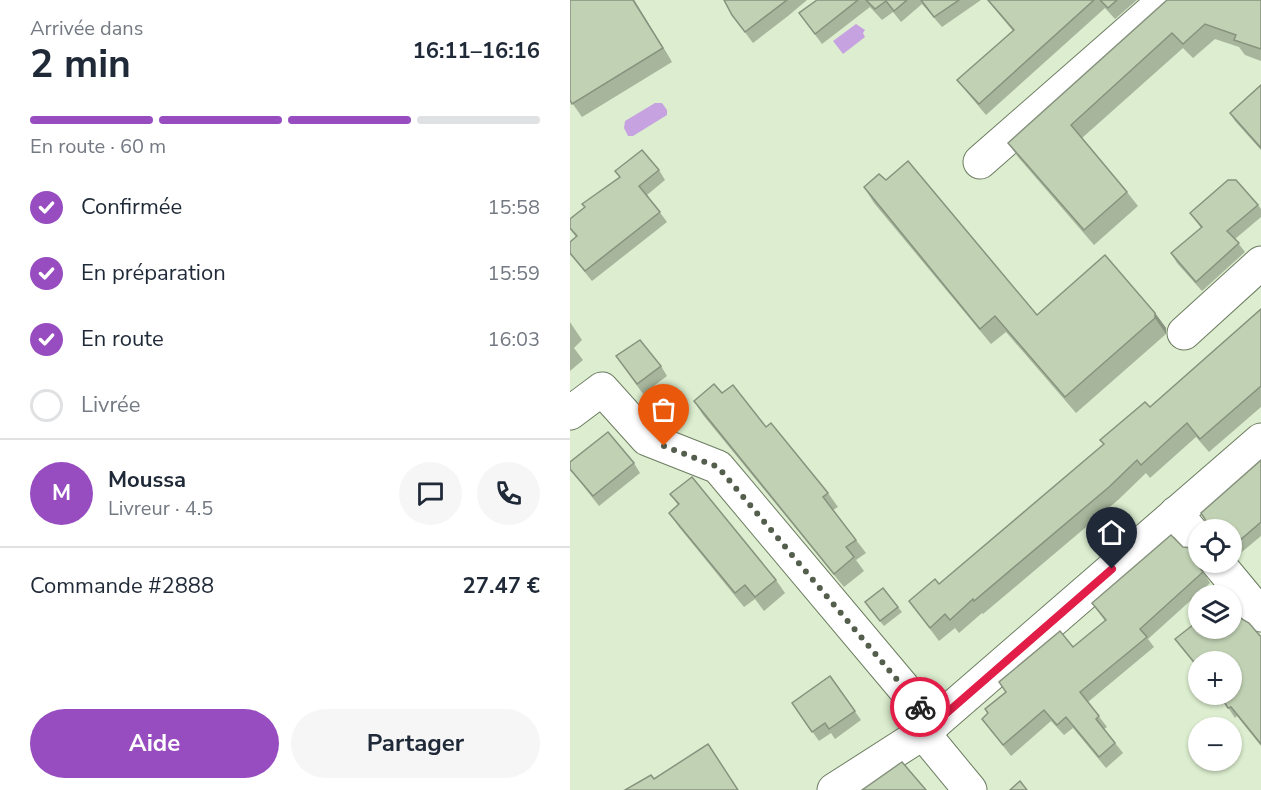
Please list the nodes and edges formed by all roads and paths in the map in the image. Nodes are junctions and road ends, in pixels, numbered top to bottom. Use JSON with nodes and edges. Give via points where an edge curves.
{"nodes":[{"id":1,"x":1165,"y":0,"type":"edge"},
{"id":2,"x":980,"y":162,"type":"dead end"},
{"id":3,"x":1261,"y":263,"type":"edge"},
{"id":4,"x":1184,"y":333,"type":"dead end"},
{"id":5,"x":570,"y":413,"type":"edge"},
{"id":6,"x":1261,"y":440,"type":"edge"},
{"id":7,"x":1176,"y":513,"type":"junction"},
{"id":8,"x":1188,"y":528,"type":"edge"},
{"id":9,"x":1226,"y":573,"type":"edge"},
{"id":10,"x":1261,"y":615,"type":"edge"},
{"id":11,"x":929,"y":728,"type":"junction"},
{"id":12,"x":834,"y":790,"type":"edge"},
{"id":13,"x":970,"y":790,"type":"edge"}],
"edges":[{"from":1,"to":2,"type":"street"},
{"from":3,"to":4,"type":"street"},
{"from":5,"to":11,"type":"street","via":[[602,389],[647,439],[718,467]]},
{"from":6,"to":7,"type":"street"},
{"from":7,"to":8,"type":"street"},
{"from":7,"to":11,"type":"street"},
{"from":9,"to":10,"type":"street"},
{"from":11,"to":12,"type":"street"},
{"from":11,"to":13,"type":"street"}]}
